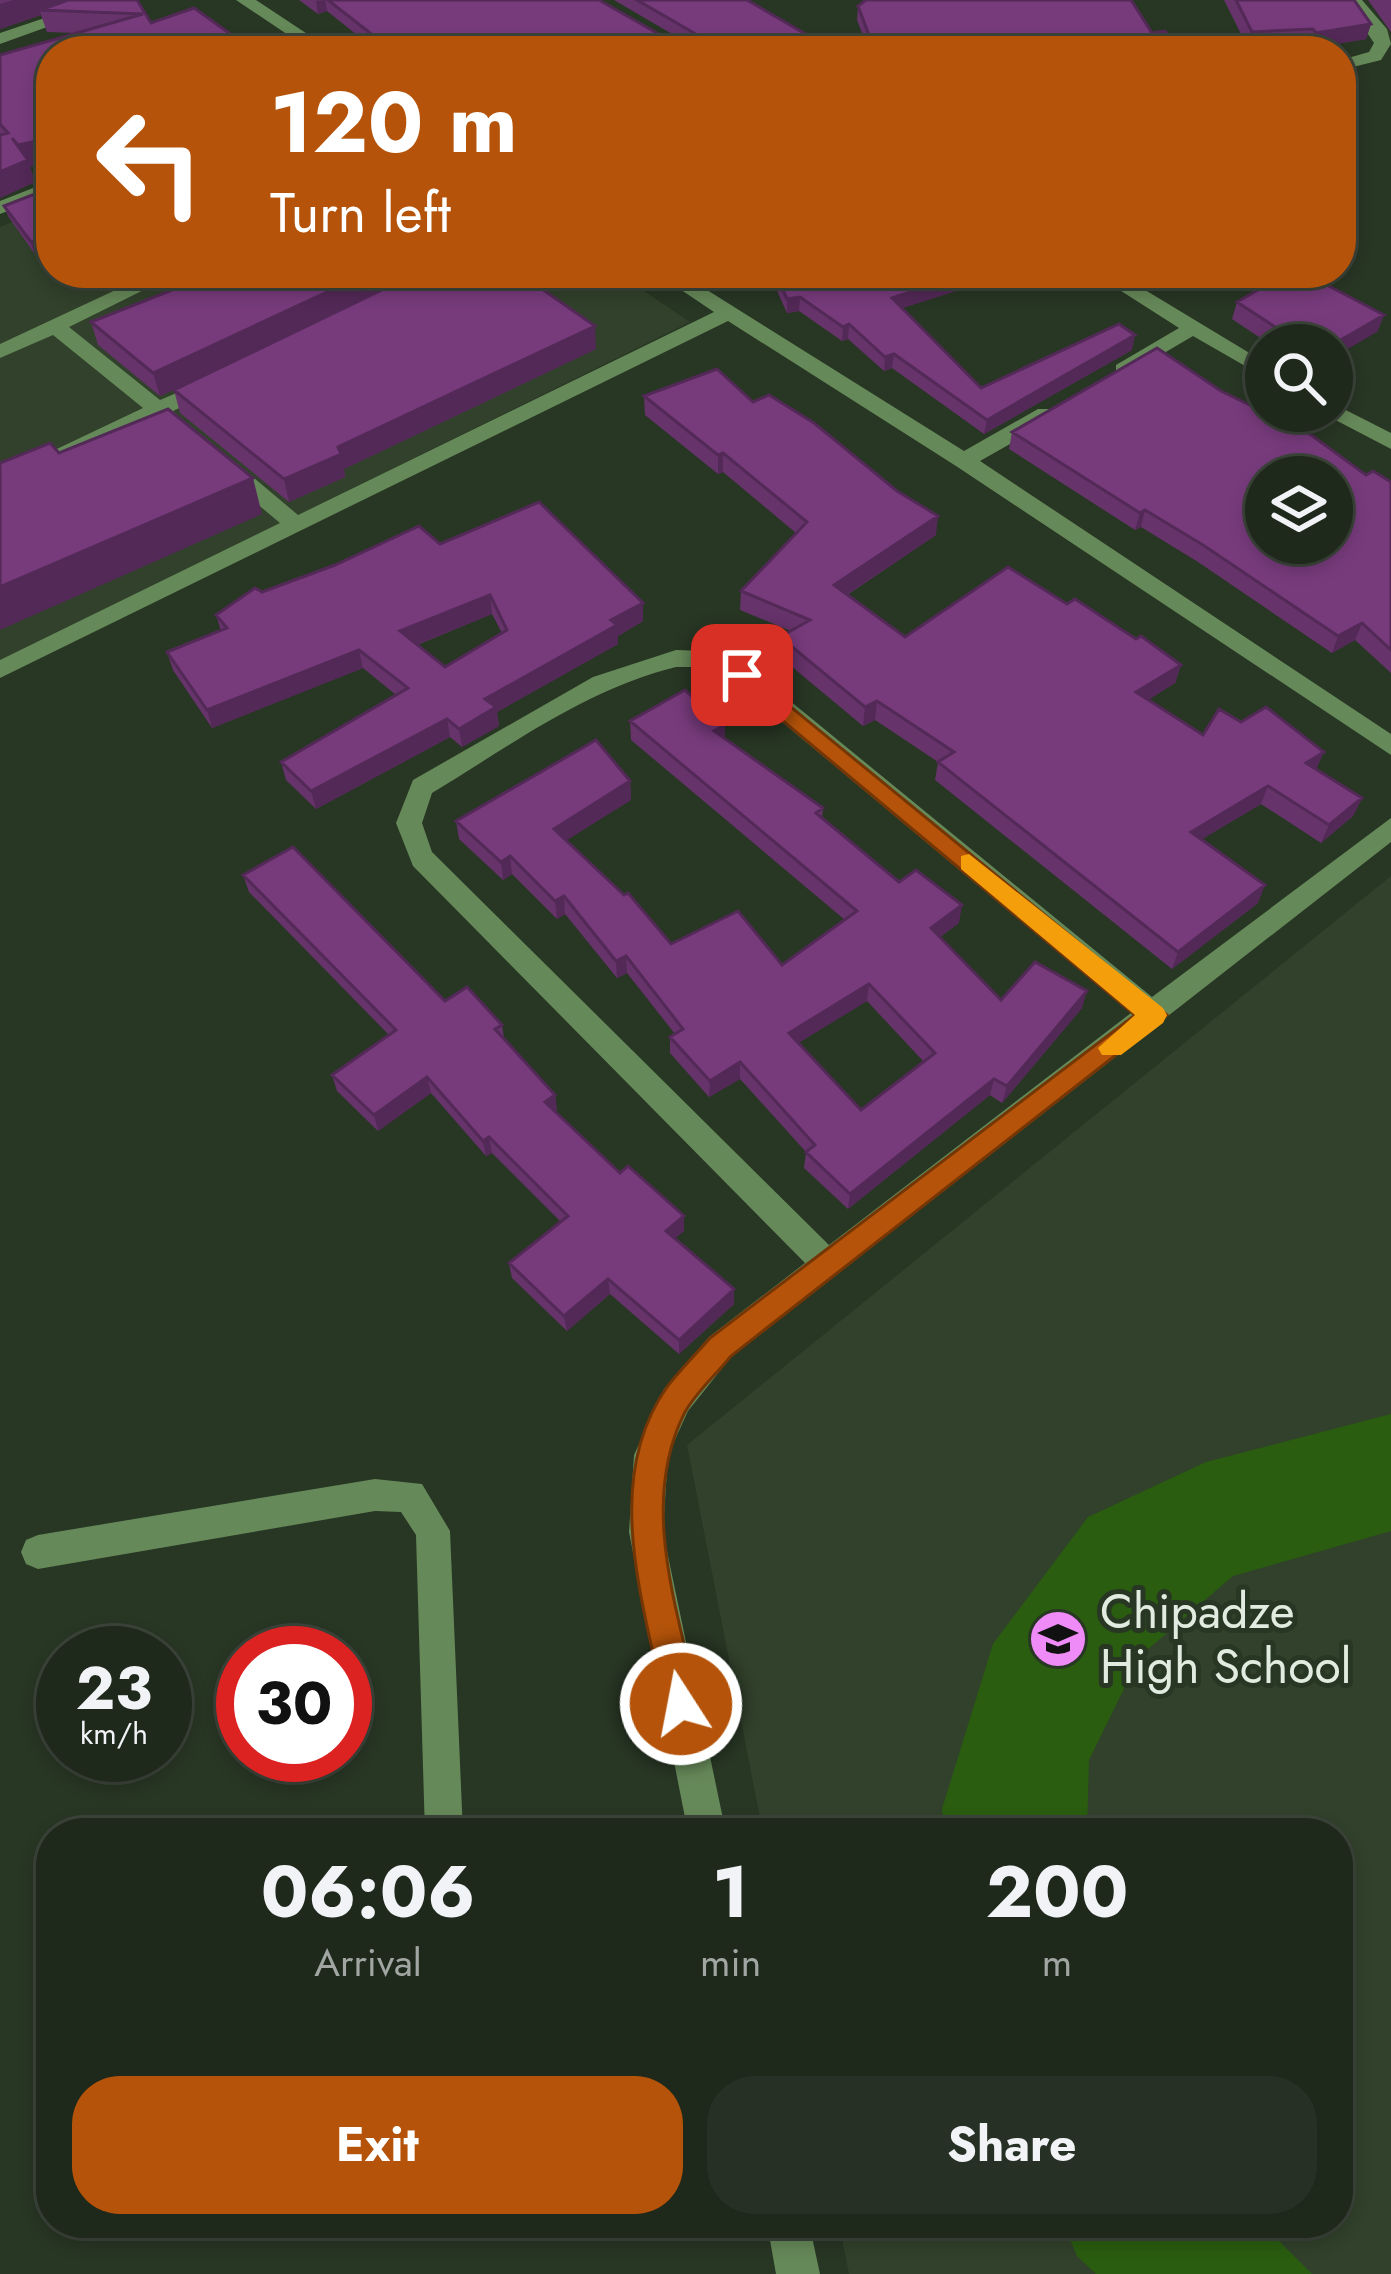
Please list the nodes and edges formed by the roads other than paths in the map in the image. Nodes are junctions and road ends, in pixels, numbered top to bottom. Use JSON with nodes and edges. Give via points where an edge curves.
{"nodes":[{"id":1,"x":114,"y":0,"type":"edge"},
{"id":2,"x":244,"y":0,"type":"edge"},
{"id":3,"x":1353,"y":0,"type":"edge"},
{"id":4,"x":300,"y":36,"type":"edge"},
{"id":5,"x":0,"y":39,"type":"edge"},
{"id":6,"x":1383,"y":56,"type":"edge"},
{"id":7,"x":36,"y":193,"type":"edge"},
{"id":8,"x":0,"y":208,"type":"edge"},
{"id":9,"x":135,"y":288,"type":"edge"},
{"id":10,"x":688,"y":288,"type":"edge"},
{"id":11,"x":1127,"y":288,"type":"edge"},
{"id":12,"x":726,"y":314,"type":"junction"},
{"id":13,"x":55,"y":326,"type":"junction"},
{"id":14,"x":1191,"y":329,"type":"junction"},
{"id":15,"x":0,"y":352,"type":"edge"},
{"id":16,"x":1245,"y":360,"type":"edge"},
{"id":17,"x":241,"y":370,"type":"edge"},
{"id":18,"x":1108,"y":377,"type":"edge"},
{"id":19,"x":1067,"y":401,"type":"edge"},
{"id":20,"x":158,"y":410,"type":"junction"},
{"id":21,"x":1353,"y":421,"type":"edge"},
{"id":22,"x":1391,"y":442,"type":"edge"},
{"id":23,"x":964,"y":461,"type":"junction"},
{"id":24,"x":0,"y":484,"type":"edge"},
{"id":25,"x":296,"y":525,"type":"junction"},
{"id":26,"x":3,"y":664,"type":"edge"},
{"id":27,"x":1391,"y":746,"type":"edge"},
{"id":28,"x":1391,"y":828,"type":"edge"},
{"id":29,"x":1154,"y":1015,"type":"junction"},
{"id":30,"x":827,"y":1264,"type":"junction"},
{"id":31,"x":38,"y":1552,"type":"dead end"},
{"id":32,"x":443,"y":1818,"type":"edge"},
{"id":33,"x":704,"y":1818,"type":"edge"},
{"id":34,"x":791,"y":2238,"type":"edge"},
{"id":35,"x":798,"y":2274,"type":"edge"}],
"edges":[{"from":1,"to":5,"type":"street"},
{"from":2,"to":4,"type":"street"},
{"from":3,"to":6,"type":"street","via":[[1378,29]]},
{"from":7,"to":8,"type":"street"},
{"from":9,"to":13,"type":"street"},
{"from":10,"to":12,"type":"street"},
{"from":11,"to":14,"type":"street"},
{"from":12,"to":23,"type":"street"},
{"from":12,"to":25,"type":"street"},
{"from":13,"to":15,"type":"street"},
{"from":13,"to":20,"type":"street"},
{"from":14,"to":16,"type":"street"},
{"from":14,"to":18,"type":"street"},
{"from":17,"to":20,"type":"street"},
{"from":19,"to":23,"type":"street"},
{"from":20,"to":24,"type":"street"},
{"from":20,"to":25,"type":"street"},
{"from":21,"to":22,"type":"street"},
{"from":23,"to":27,"type":"street"},
{"from":25,"to":26,"type":"street"},
{"from":28,"to":29,"type":"street"},
{"from":29,"to":30,"type":"street"},
{"from":29,"to":30,"type":"street","via":[[742,675],[707,659],[620,672],[422,787],[406,832],[422,859]]},
{"from":30,"to":33,"type":"street","via":[[720,1347],[676,1400],[651,1455],[646,1532]]},
{"from":31,"to":32,"type":"street","via":[[375,1495],[410,1496],[433,1531]]},
{"from":34,"to":35,"type":"street"}]}
